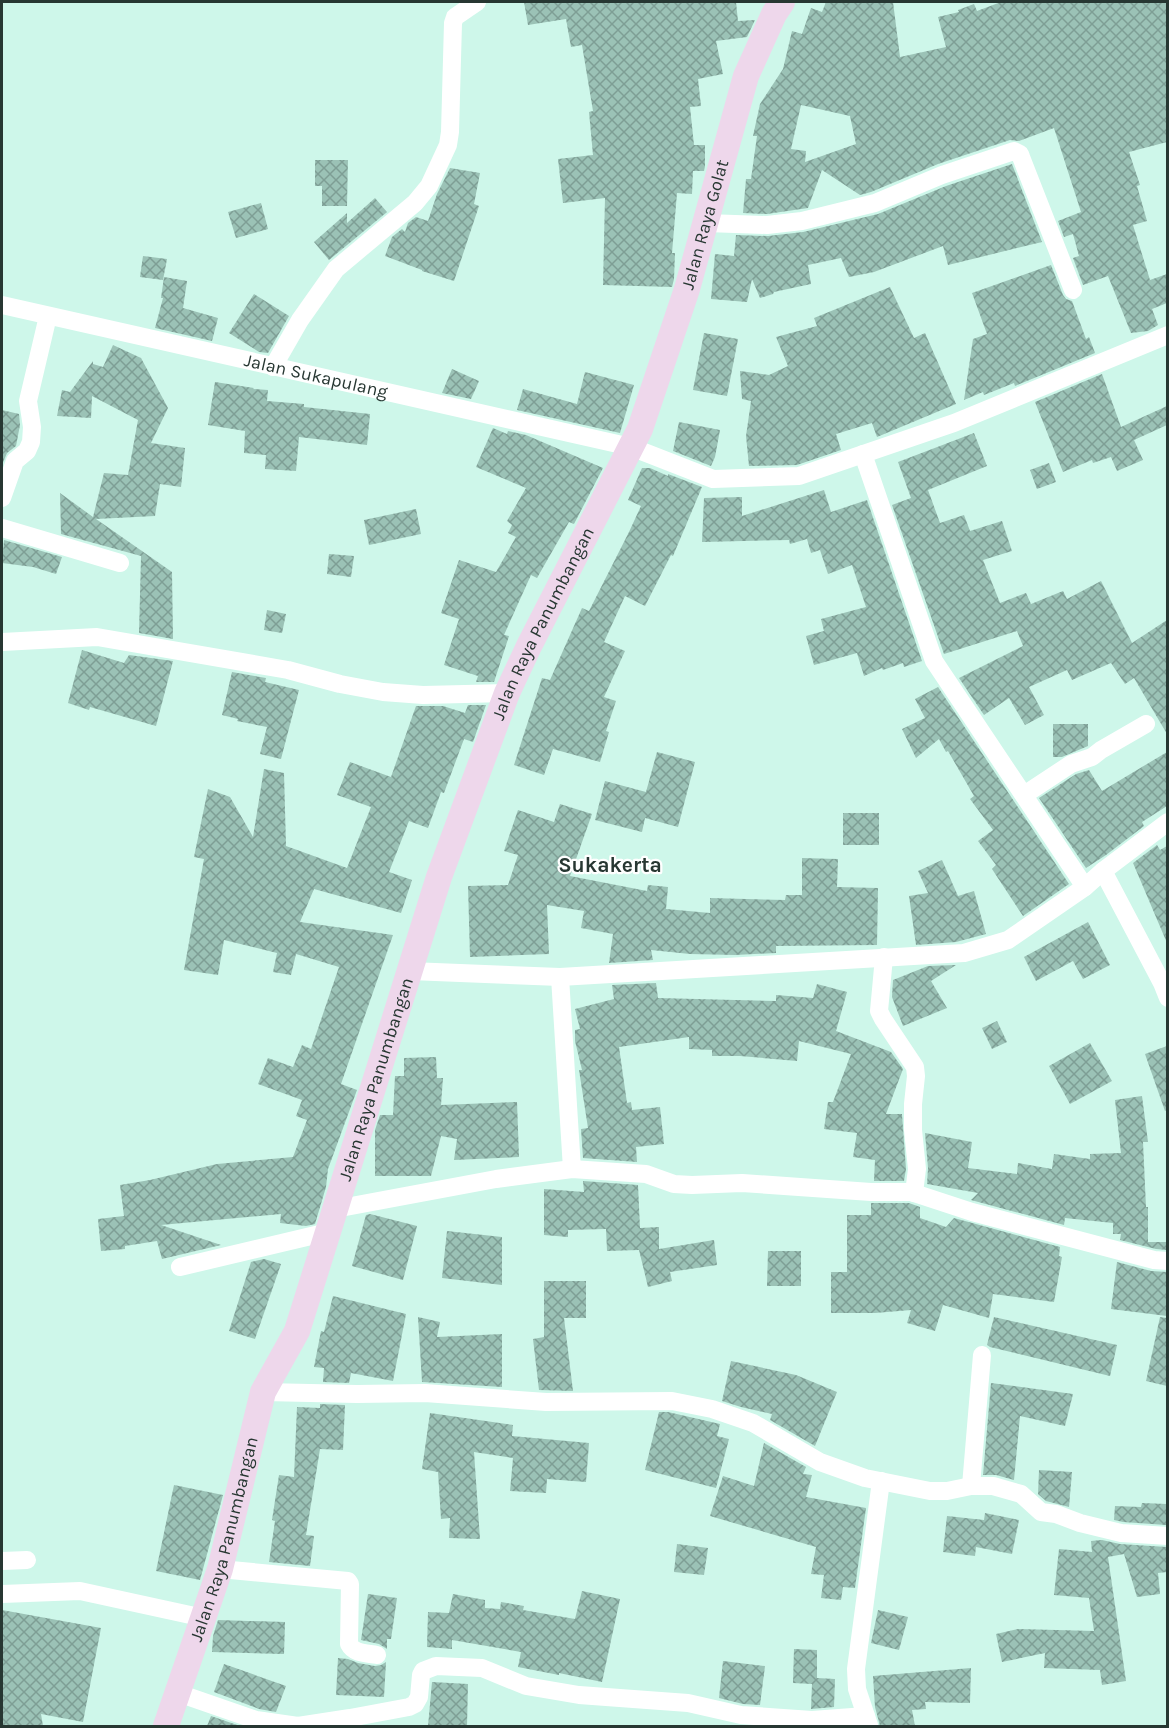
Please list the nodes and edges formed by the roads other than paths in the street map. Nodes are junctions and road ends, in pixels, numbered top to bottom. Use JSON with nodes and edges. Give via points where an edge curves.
{"nodes":[{"id":1,"x":477,"y":2,"type":"edge"},
{"id":2,"x":782,"y":2,"type":"edge"},
{"id":3,"x":706,"y":223,"type":"junction"},
{"id":4,"x":1073,"y":290,"type":"dead end"},
{"id":5,"x":2,"y":305,"type":"edge"},
{"id":6,"x":48,"y":316,"type":"junction"},
{"id":7,"x":1167,"y":335,"type":"edge"},
{"id":8,"x":273,"y":367,"type":"junction"},
{"id":9,"x":631,"y":447,"type":"junction"},
{"id":10,"x":863,"y":454,"type":"junction"},
{"id":11,"x":2,"y":498,"type":"edge"},
{"id":12,"x":2,"y":528,"type":"edge"},
{"id":13,"x":120,"y":563,"type":"dead end"},
{"id":14,"x":2,"y":642,"type":"edge"},
{"id":15,"x":507,"y":693,"type":"junction"},
{"id":16,"x":1146,"y":724,"type":"dead end"},
{"id":17,"x":1024,"y":795,"type":"junction"},
{"id":18,"x":1167,"y":822,"type":"edge"},
{"id":19,"x":1103,"y":871,"type":"junction"},
{"id":20,"x":1085,"y":887,"type":"junction"},
{"id":21,"x":884,"y":957,"type":"junction"},
{"id":22,"x":410,"y":971,"type":"junction"},
{"id":23,"x":560,"y":977,"type":"junction"},
{"id":24,"x":1167,"y":998,"type":"edge"},
{"id":25,"x":572,"y":1169,"type":"junction"},
{"id":26,"x":914,"y":1192,"type":"junction"},
{"id":27,"x":332,"y":1221,"type":"junction"},
{"id":28,"x":1167,"y":1261,"type":"edge"},
{"id":29,"x":180,"y":1267,"type":"dead end"},
{"id":30,"x":982,"y":1355,"type":"dead end"},
{"id":31,"x":262,"y":1392,"type":"junction"},
{"id":32,"x":881,"y":1481,"type":"junction"},
{"id":33,"x":970,"y":1486,"type":"junction"},
{"id":34,"x":1167,"y":1536,"type":"edge"},
{"id":35,"x":27,"y":1560,"type":"dead end"},
{"id":36,"x":2,"y":1562,"type":"edge"},
{"id":37,"x":220,"y":1569,"type":"junction"},
{"id":38,"x":2,"y":1594,"type":"edge"},
{"id":39,"x":204,"y":1618,"type":"junction"},
{"id":40,"x":377,"y":1655,"type":"dead end"},
{"id":41,"x":178,"y":1693,"type":"junction"},
{"id":42,"x":868,"y":1721,"type":"edge"},
{"id":43,"x":166,"y":1726,"type":"edge"}],
"edges":[{"from":1,"to":8,"type":"street","via":[[455,17],[453,23],[450,132],[429,186],[336,269]]},
{"from":2,"to":3,"type":"main road","name":"Jalan Raya Golat","via":[[746,76]]},
{"from":3,"to":4,"type":"street","via":[[767,225],[802,221],[875,203],[1014,151],[1020,154]]},
{"from":3,"to":9,"type":"main road","name":"Jalan Raya Golat"},
{"from":5,"to":6,"type":"street","name":"Jalan Sukapulang"},
{"from":6,"to":8,"type":"street","name":"Jalan Sukapulang"},
{"from":6,"to":11,"type":"street","via":[[28,401],[31,442],[15,461]]},
{"from":7,"to":10,"type":"street","name":"Jalan Sukapulang","via":[[954,423]]},
{"from":8,"to":9,"type":"street","name":"Jalan Sukapulang"},
{"from":9,"to":10,"type":"street","name":"Jalan Sukapulang","via":[[713,479],[799,476]]},
{"from":9,"to":15,"type":"main road","name":"Jalan Raya Panumbangan"},
{"from":10,"to":17,"type":"street","via":[[934,661]]},
{"from":12,"to":13,"type":"street"},
{"from":14,"to":15,"type":"street","via":[[98,637],[288,670],[383,692]]},
{"from":15,"to":22,"type":"main road","name":"Jalan Raya Panumbangan","via":[[439,877]]},
{"from":16,"to":17,"type":"street","via":[[1092,757],[1071,764]]},
{"from":17,"to":20,"type":"street"},
{"from":18,"to":19,"type":"street"},
{"from":19,"to":20,"type":"street"},
{"from":19,"to":24,"type":"street"},
{"from":20,"to":21,"type":"street","via":[[1008,940],[989,947],[964,953]]},
{"from":21,"to":23,"type":"street"},
{"from":21,"to":26,"type":"street","via":[[879,1011],[915,1067]]},
{"from":22,"to":23,"type":"street"},
{"from":22,"to":27,"type":"main road","name":"Jalan Raya Panumbangan"},
{"from":23,"to":25,"type":"street"},
{"from":25,"to":26,"type":"street","via":[[646,1174],[674,1184],[742,1183]]},
{"from":25,"to":27,"type":"street","via":[[496,1179]]},
{"from":26,"to":28,"type":"street","via":[[972,1212]]},
{"from":27,"to":29,"type":"street"},
{"from":27,"to":31,"type":"main road","name":"Jalan Raya Panumbangan","via":[[297,1331]]},
{"from":30,"to":33,"type":"street"},
{"from":31,"to":32,"type":"street","via":[[425,1393],[546,1402],[672,1401],[753,1423],[820,1462]]},
{"from":31,"to":37,"type":"main road","name":"Jalan Raya Panumbangan"},
{"from":32,"to":33,"type":"street","via":[[930,1491]]},
{"from":32,"to":42,"type":"street","via":[[856,1669],[857,1689]]},
{"from":33,"to":34,"type":"street","via":[[993,1486],[1021,1494],[1041,1512],[1080,1523],[1121,1533]]},
{"from":35,"to":36,"type":"street"},
{"from":37,"to":39,"type":"main road","name":"Jalan Raya Panumbangan"},
{"from":37,"to":40,"type":"street","via":[[348,1581],[349,1644],[357,1651]]},
{"from":38,"to":39,"type":"street","via":[[80,1592]]},
{"from":39,"to":41,"type":"main road","name":"Jalan Raya Panumbangan"},
{"from":41,"to":42,"type":"street","via":[[256,1720],[298,1725],[409,1707],[419,1697],[423,1671],[436,1666],[482,1668],[526,1686],[579,1695],[687,1703],[741,1715]]},
{"from":41,"to":43,"type":"main road","name":"Jalan Raya Panumbangan"}]}
